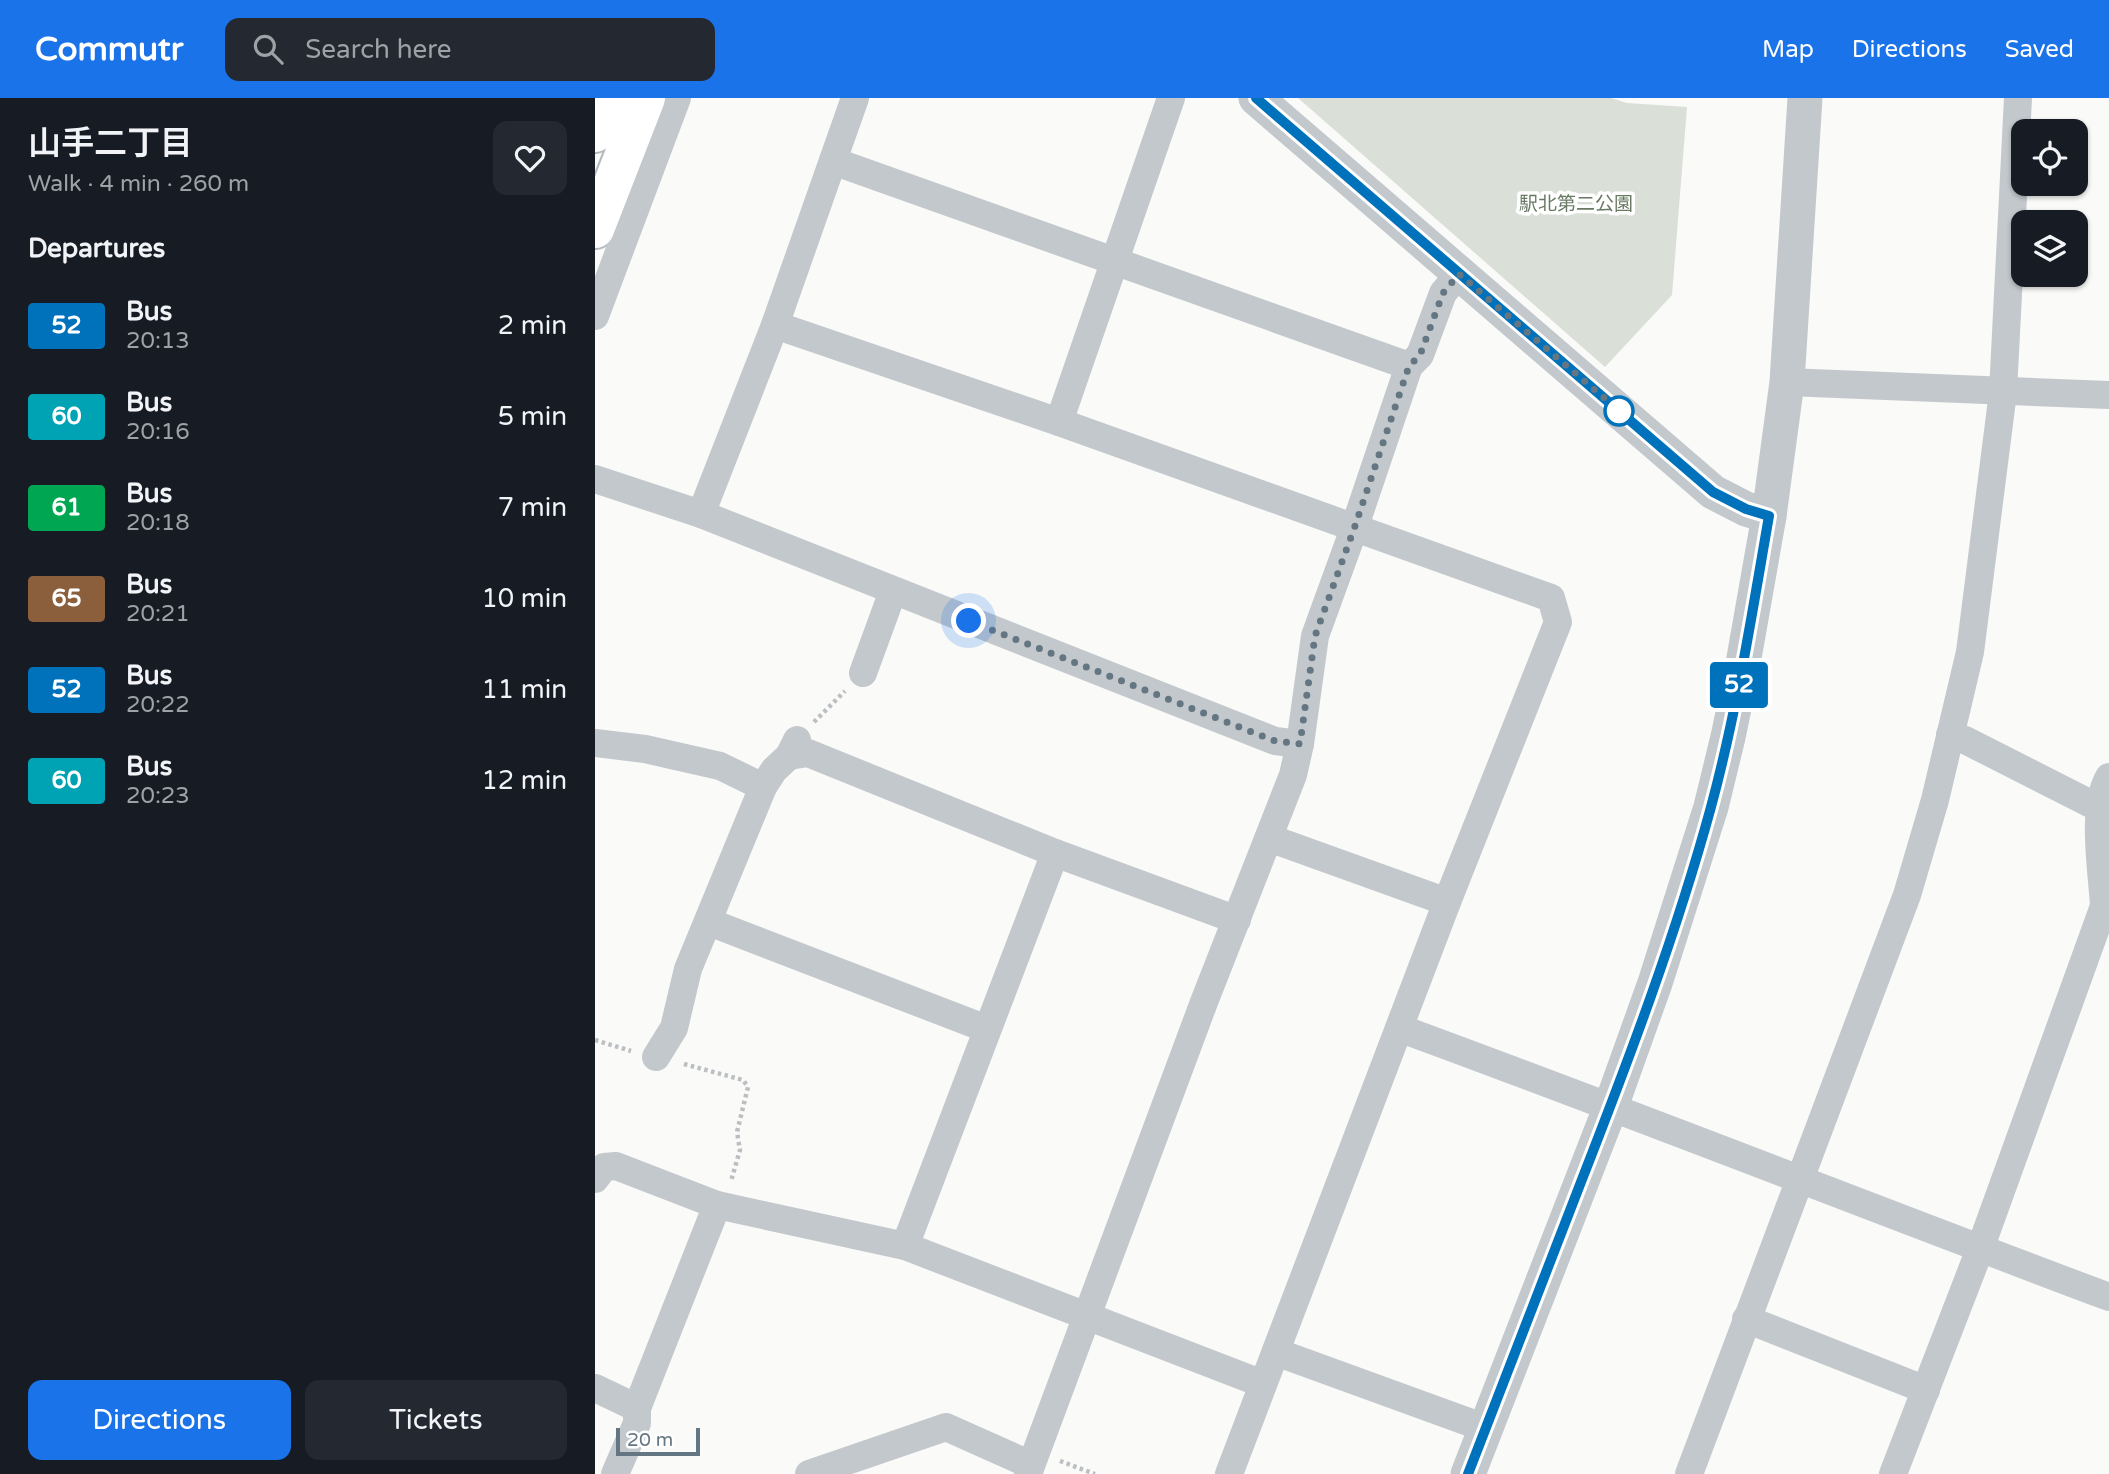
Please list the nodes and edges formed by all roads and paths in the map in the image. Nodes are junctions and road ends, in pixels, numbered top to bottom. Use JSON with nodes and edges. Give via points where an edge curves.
{"nodes":[{"id":1,"x":608,"y":98,"type":"edge"},
{"id":2,"x":646,"y":98,"type":"edge"},
{"id":3,"x":677,"y":98,"type":"edge"},
{"id":4,"x":855,"y":98,"type":"edge"},
{"id":5,"x":1171,"y":98,"type":"edge"},
{"id":6,"x":1256,"y":98,"type":"edge"},
{"id":7,"x":1805,"y":98,"type":"edge"},
{"id":8,"x":2018,"y":98,"type":"edge"},
{"id":9,"x":595,"y":134,"type":"edge"},
{"id":10,"x":833,"y":161,"type":"junction"},
{"id":11,"x":595,"y":229,"type":"edge"},
{"id":12,"x":1114,"y":262,"type":"junction"},
{"id":13,"x":1459,"y":274,"type":"junction"},
{"id":14,"x":595,"y":316,"type":"edge"},
{"id":15,"x":775,"y":325,"type":"junction"},
{"id":16,"x":1409,"y":366,"type":"junction"},
{"id":17,"x":1787,"y":382,"type":"junction"},
{"id":18,"x":2003,"y":392,"type":"junction"},
{"id":19,"x":2109,"y":395,"type":"edge"},
{"id":20,"x":1059,"y":422,"type":"junction"},
{"id":21,"x":595,"y":479,"type":"edge"},
{"id":22,"x":701,"y":514,"type":"junction"},
{"id":23,"x":1769,"y":516,"type":"junction"},
{"id":24,"x":1355,"y":526,"type":"junction"},
{"id":25,"x":893,"y":591,"type":"junction"},
{"id":26,"x":863,"y":673,"type":"joint"},
{"id":27,"x":1950,"y":735,"type":"junction"},
{"id":28,"x":595,"y":743,"type":"edge"},
{"id":29,"x":1300,"y":744,"type":"junction"},
{"id":30,"x":794,"y":747,"type":"junction"},
{"id":31,"x":2109,"y":777,"type":"edge"},
{"id":32,"x":763,"y":788,"type":"junction"},
{"id":33,"x":2099,"y":808,"type":"junction"},
{"id":34,"x":1269,"y":838,"type":"junction"},
{"id":35,"x":1055,"y":853,"type":"junction"},
{"id":36,"x":1447,"y":902,"type":"junction"},
{"id":37,"x":2107,"y":906,"type":"edge"},
{"id":38,"x":1237,"y":920,"type":"junction"},
{"id":39,"x":709,"y":922,"type":"junction"},
{"id":40,"x":1399,"y":1028,"type":"junction"},
{"id":41,"x":987,"y":1029,"type":"junction"},
{"id":42,"x":595,"y":1040,"type":"edge"},
{"id":43,"x":656,"y":1057,"type":"junction"},
{"id":44,"x":1611,"y":1106,"type":"junction"},
{"id":45,"x":595,"y":1179,"type":"edge"},
{"id":46,"x":1799,"y":1180,"type":"junction"},
{"id":47,"x":717,"y":1205,"type":"junction"},
{"id":48,"x":905,"y":1246,"type":"junction"},
{"id":49,"x":1980,"y":1249,"type":"junction"},
{"id":50,"x":2109,"y":1297,"type":"edge"},
{"id":51,"x":1085,"y":1317,"type":"junction"},
{"id":52,"x":1747,"y":1319,"type":"junction"},
{"id":53,"x":1276,"y":1352,"type":"junction"},
{"id":54,"x":1263,"y":1384,"type":"junction"},
{"id":55,"x":595,"y":1388,"type":"edge"},
{"id":56,"x":1926,"y":1390,"type":"junction"},
{"id":57,"x":637,"y":1408,"type":"junction"},
{"id":58,"x":1485,"y":1429,"type":"junction"},
{"id":59,"x":1032,"y":1463,"type":"edge"},
{"id":60,"x":615,"y":1474,"type":"edge"},
{"id":61,"x":809,"y":1474,"type":"edge"},
{"id":62,"x":1095,"y":1474,"type":"edge"},
{"id":63,"x":1229,"y":1474,"type":"edge"},
{"id":64,"x":1468,"y":1474,"type":"edge"},
{"id":65,"x":1689,"y":1474,"type":"edge"},
{"id":66,"x":1893,"y":1474,"type":"edge"}],
"edges":[{"from":1,"to":9,"type":"main road"},
{"from":2,"to":11,"type":"main road"},
{"from":3,"to":14,"type":"street"},
{"from":4,"to":10,"type":"street"},
{"from":5,"to":12,"type":"street"},
{"from":6,"to":13,"type":"street"},
{"from":7,"to":17,"type":"street"},
{"from":8,"to":18,"type":"street"},
{"from":10,"to":12,"type":"street"},
{"from":10,"to":15,"type":"street"},
{"from":12,"to":16,"type":"street"},
{"from":12,"to":20,"type":"street"},
{"from":13,"to":16,"type":"street","via":[[1443,293],[1420,355]]},
{"from":13,"to":23,"type":"street","via":[[1713,492]]},
{"from":15,"to":20,"type":"street"},
{"from":15,"to":22,"type":"street"},
{"from":16,"to":24,"type":"street"},
{"from":17,"to":18,"type":"street"},
{"from":17,"to":23,"type":"street"},
{"from":18,"to":19,"type":"street"},
{"from":18,"to":27,"type":"street","via":[[1970,652]]},
{"from":20,"to":24,"type":"street"},
{"from":21,"to":22,"type":"street"},
{"from":22,"to":25,"type":"street"},
{"from":23,"to":44,"type":"street","via":[[1739,688],[1711,807]]},
{"from":24,"to":29,"type":"street","via":[[1315,636]]},
{"from":24,"to":36,"type":"street","via":[[1551,598],[1558,622]]},
{"from":25,"to":26,"type":"street"},
{"from":25,"to":29,"type":"street","via":[[1275,741]]},
{"from":26,"to":30,"type":"path"},
{"from":27,"to":33,"type":"street"},
{"from":27,"to":46,"type":"street","via":[[1907,895]]},
{"from":28,"to":32,"type":"street","via":[[720,766]]},
{"from":29,"to":34,"type":"street"},
{"from":30,"to":32,"type":"street"},
{"from":30,"to":35,"type":"street"},
{"from":31,"to":33,"type":"street"},
{"from":32,"to":39,"type":"street"},
{"from":33,"to":37,"type":"street"},
{"from":34,"to":36,"type":"street"},
{"from":34,"to":38,"type":"street"},
{"from":35,"to":38,"type":"street"},
{"from":35,"to":41,"type":"street"},
{"from":36,"to":40,"type":"street"},
{"from":37,"to":49,"type":"street"},
{"from":38,"to":51,"type":"street"},
{"from":39,"to":41,"type":"street"},
{"from":39,"to":43,"type":"street","via":[[688,970],[674,1028]]},
{"from":40,"to":44,"type":"street"},
{"from":40,"to":53,"type":"street"},
{"from":41,"to":48,"type":"street"},
{"from":42,"to":43,"type":"path"},
{"from":43,"to":47,"type":"path","via":[[743,1080],[748,1087],[737,1132],[740,1150],[731,1184]]},
{"from":44,"to":46,"type":"street"},
{"from":44,"to":58,"type":"street"},
{"from":45,"to":47,"type":"street","via":[[604,1167],[616,1166]]},
{"from":46,"to":49,"type":"street"},
{"from":46,"to":52,"type":"street"},
{"from":47,"to":48,"type":"street"},
{"from":47,"to":57,"type":"street"},
{"from":48,"to":51,"type":"street"},
{"from":49,"to":50,"type":"street"},
{"from":49,"to":56,"type":"street"},
{"from":51,"to":54,"type":"street"},
{"from":51,"to":59,"type":"street"},
{"from":52,"to":56,"type":"street"},
{"from":52,"to":65,"type":"street"},
{"from":53,"to":54,"type":"street"},
{"from":53,"to":58,"type":"street"},
{"from":54,"to":63,"type":"street"},
{"from":55,"to":57,"type":"street"},
{"from":56,"to":66,"type":"street"},
{"from":57,"to":60,"type":"street","via":[[637,1423]]},
{"from":58,"to":64,"type":"street"},
{"from":59,"to":61,"type":"street","via":[[946,1427]]},
{"from":59,"to":62,"type":"path"}]}
